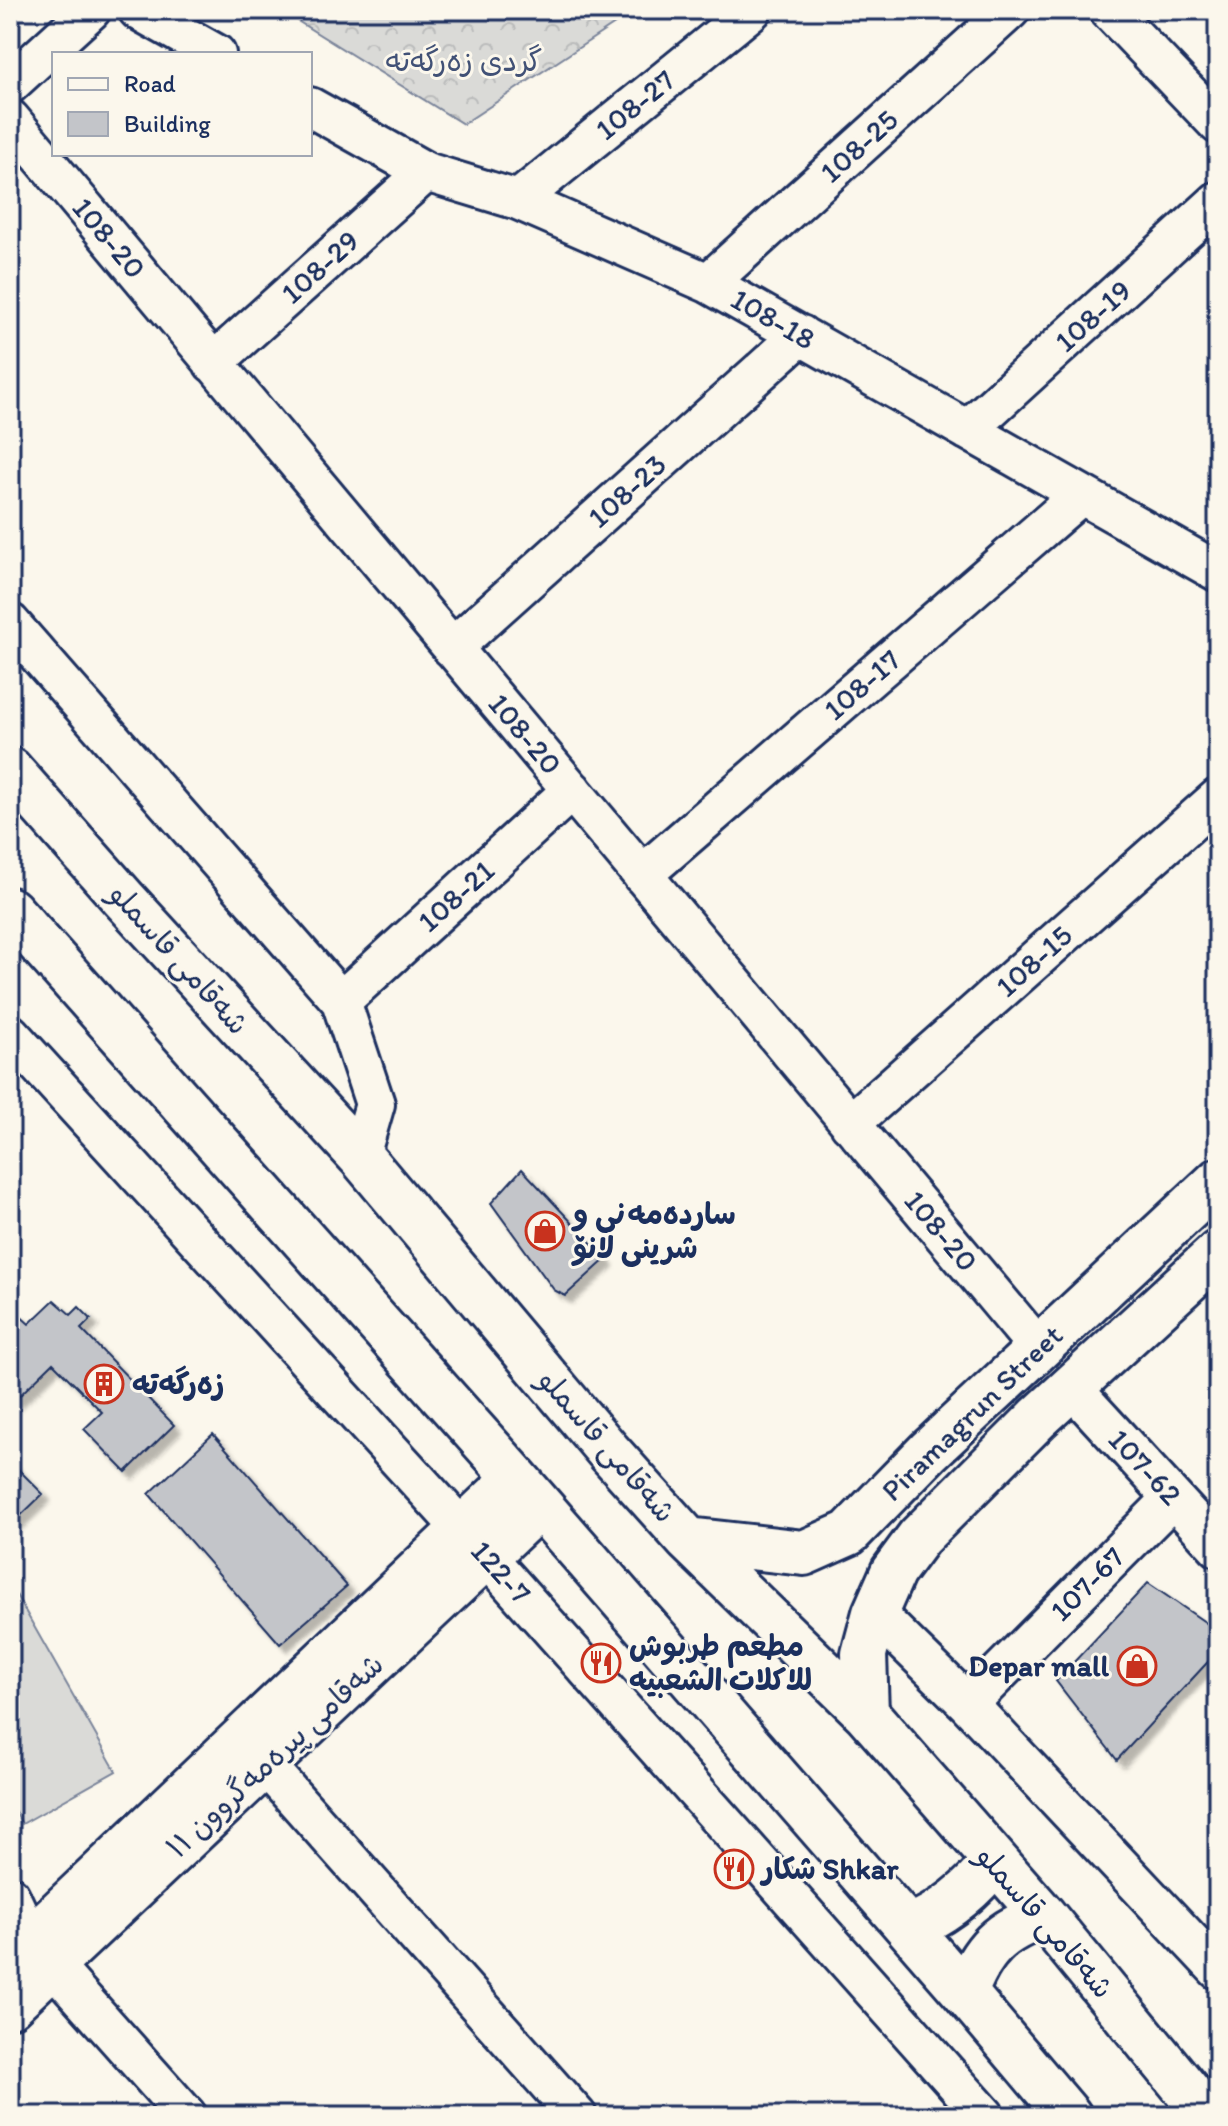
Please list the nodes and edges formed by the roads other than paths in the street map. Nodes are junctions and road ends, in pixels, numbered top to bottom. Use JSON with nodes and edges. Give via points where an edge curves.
{"nodes":[{"id":1,"x":91,"y":10,"type":"edge"},
{"id":2,"x":138,"y":10,"type":"edge"},
{"id":3,"x":752,"y":10,"type":"edge"},
{"id":4,"x":1010,"y":10,"type":"edge"},
{"id":5,"x":1109,"y":10,"type":"edge"},
{"id":6,"x":212,"y":52,"type":"edge"},
{"id":7,"x":10,"y":84,"type":"edge"},
{"id":8,"x":312,"y":108,"type":"edge"},
{"id":9,"x":10,"y":119,"type":"edge"},
{"id":10,"x":1218,"y":124,"type":"edge"},
{"id":11,"x":426,"y":172,"type":"junction"},
{"id":12,"x":518,"y":200,"type":"junction"},
{"id":13,"x":1218,"y":201,"type":"edge"},
{"id":14,"x":708,"y":283,"type":"junction"},
{"id":15,"x":801,"y":335,"type":"junction"},
{"id":16,"x":213,"y":363,"type":"junction"},
{"id":17,"x":967,"y":430,"type":"junction"},
{"id":18,"x":1081,"y":495,"type":"junction"},
{"id":19,"x":1218,"y":572,"type":"edge"},
{"id":20,"x":10,"y":623,"type":"edge"},
{"id":21,"x":452,"y":648,"type":"junction"},
{"id":22,"x":10,"y":770,"type":"edge"},
{"id":23,"x":572,"y":790,"type":"junction"},
{"id":24,"x":1218,"y":798,"type":"edge"},
{"id":25,"x":642,"y":875,"type":"junction"},
{"id":26,"x":10,"y":910,"type":"edge"},
{"id":27,"x":341,"y":1001,"type":"junction"},
{"id":28,"x":10,"y":1034,"type":"edge"},
{"id":29,"x":850,"y":1124,"type":"junction"},
{"id":30,"x":360,"y":1156,"type":"junction"},
{"id":31,"x":1218,"y":1181,"type":"edge"},
{"id":32,"x":1218,"y":1253,"type":"edge"},
{"id":33,"x":1040,"y":1350,"type":"junction"},
{"id":34,"x":1072,"y":1388,"type":"junction"},
{"id":35,"x":528,"y":1492,"type":"junction"},
{"id":36,"x":1173,"y":1498,"type":"junction"},
{"id":37,"x":688,"y":1540,"type":"junction"},
{"id":38,"x":474,"y":1542,"type":"junction"},
{"id":39,"x":1218,"y":1547,"type":"edge"},
{"id":40,"x":875,"y":1613,"type":"junction"},
{"id":41,"x":968,"y":1704,"type":"junction"},
{"id":42,"x":866,"y":1713,"type":"junction"},
{"id":43,"x":265,"y":1765,"type":"junction"},
{"id":44,"x":994,"y":1862,"type":"junction"},
{"id":45,"x":10,"y":1896,"type":"edge"},
{"id":46,"x":1044,"y":1916,"type":"junction"},
{"id":47,"x":909,"y":1928,"type":"junction"},
{"id":48,"x":31,"y":1955,"type":"edge"},
{"id":49,"x":1218,"y":1970,"type":"edge"},
{"id":50,"x":965,"y":1993,"type":"junction"},
{"id":51,"x":10,"y":2005,"type":"edge"},
{"id":52,"x":187,"y":2116,"type":"edge"},
{"id":53,"x":577,"y":2116,"type":"edge"},
{"id":54,"x":985,"y":2116,"type":"edge"},
{"id":55,"x":1069,"y":2116,"type":"edge"},
{"id":56,"x":1208,"y":2116,"type":"edge"}],
"edges":[{"from":1,"to":7,"type":"street"},
{"from":2,"to":6,"type":"street"},
{"from":3,"to":12,"type":"street","name":"108-27"},
{"from":4,"to":14,"type":"street","name":"108-25"},
{"from":5,"to":10,"type":"street"},
{"from":8,"to":11,"type":"street","name":"108-18"},
{"from":9,"to":16,"type":"street","name":"108-20"},
{"from":11,"to":12,"type":"street","name":"108-18"},
{"from":11,"to":16,"type":"street","name":"108-29"},
{"from":12,"to":14,"type":"street","name":"108-18"},
{"from":13,"to":17,"type":"street","name":"108-19"},
{"from":14,"to":15,"type":"street","name":"108-18"},
{"from":15,"to":17,"type":"street","name":"108-18"},
{"from":15,"to":21,"type":"street","name":"108-23"},
{"from":16,"to":21,"type":"street","name":"108-20"},
{"from":17,"to":18,"type":"street","name":"108-18"},
{"from":18,"to":19,"type":"street","name":"108-18"},
{"from":18,"to":25,"type":"street","name":"108-17"},
{"from":20,"to":27,"type":"street"},
{"from":21,"to":23,"type":"street","name":"108-20"},
{"from":22,"to":30,"type":"main road","name":"شەقامی قاسملو"},
{"from":23,"to":25,"type":"street","name":"108-20"},
{"from":23,"to":27,"type":"street","name":"108-21"},
{"from":24,"to":29,"type":"street","name":"108-15"},
{"from":25,"to":29,"type":"street","name":"108-20"},
{"from":26,"to":35,"type":"main road"},
{"from":27,"to":30,"type":"street","via":[[375,1104]]},
{"from":28,"to":38,"type":"street","name":"122-7"},
{"from":29,"to":33,"type":"street","name":"108-20"},
{"from":30,"to":37,"type":"main road","name":"شەقامی قاسملو"},
{"from":31,"to":33,"type":"main road","name":"Piramagrun Street"},
{"from":32,"to":34,"type":"main road","name":"Piramagrun Street"},
{"from":33,"to":37,"type":"main road","name":"Piramagrun Street","via":[[849,1533],[804,1553]]},
{"from":34,"to":36,"type":"street","name":"107-62"},
{"from":34,"to":40,"type":"main road","name":"Piramagrun Street","via":[[919,1537],[893,1572]]},
{"from":35,"to":38,"type":"main road","name":"شەقامی پیرەمەگروون ١١"},
{"from":35,"to":47,"type":"main road"},
{"from":36,"to":39,"type":"street","name":"107-62"},
{"from":36,"to":41,"type":"street","name":"107-67"},
{"from":37,"to":42,"type":"main road","name":"شەقامی قاسملو"},
{"from":38,"to":43,"type":"main road","name":"شەقامی پیرەمەگروون ١١"},
{"from":38,"to":48,"type":"main road","name":"شەقامی پیرەمەگروون ١١"},
{"from":38,"to":54,"type":"street","name":"122-7"},
{"from":40,"to":41,"type":"street"},
{"from":40,"to":42,"type":"main road","name":"Piramagrun Street","via":[[864,1654]]},
{"from":41,"to":49,"type":"street"},
{"from":42,"to":44,"type":"main road","name":"شەقامی قاسملو"},
{"from":43,"to":48,"type":"main road","name":"شەقامی پیرەمەگروون ١١"},
{"from":43,"to":53,"type":"street"},
{"from":44,"to":46,"type":"main road","name":"شەقامی قاسملو"},
{"from":44,"to":47,"type":"main road","via":[[947,1908]]},
{"from":45,"to":48,"type":"street"},
{"from":46,"to":50,"type":"main road","via":[[994,1943],[981,1957]]},
{"from":46,"to":56,"type":"main road","name":"شەقامی قاسملو"},
{"from":47,"to":50,"type":"main road"},
{"from":48,"to":51,"type":"main road","name":"شەقامی پیرەمەگروون ١١"},
{"from":48,"to":52,"type":"street"},
{"from":50,"to":55,"type":"main road"}]}
